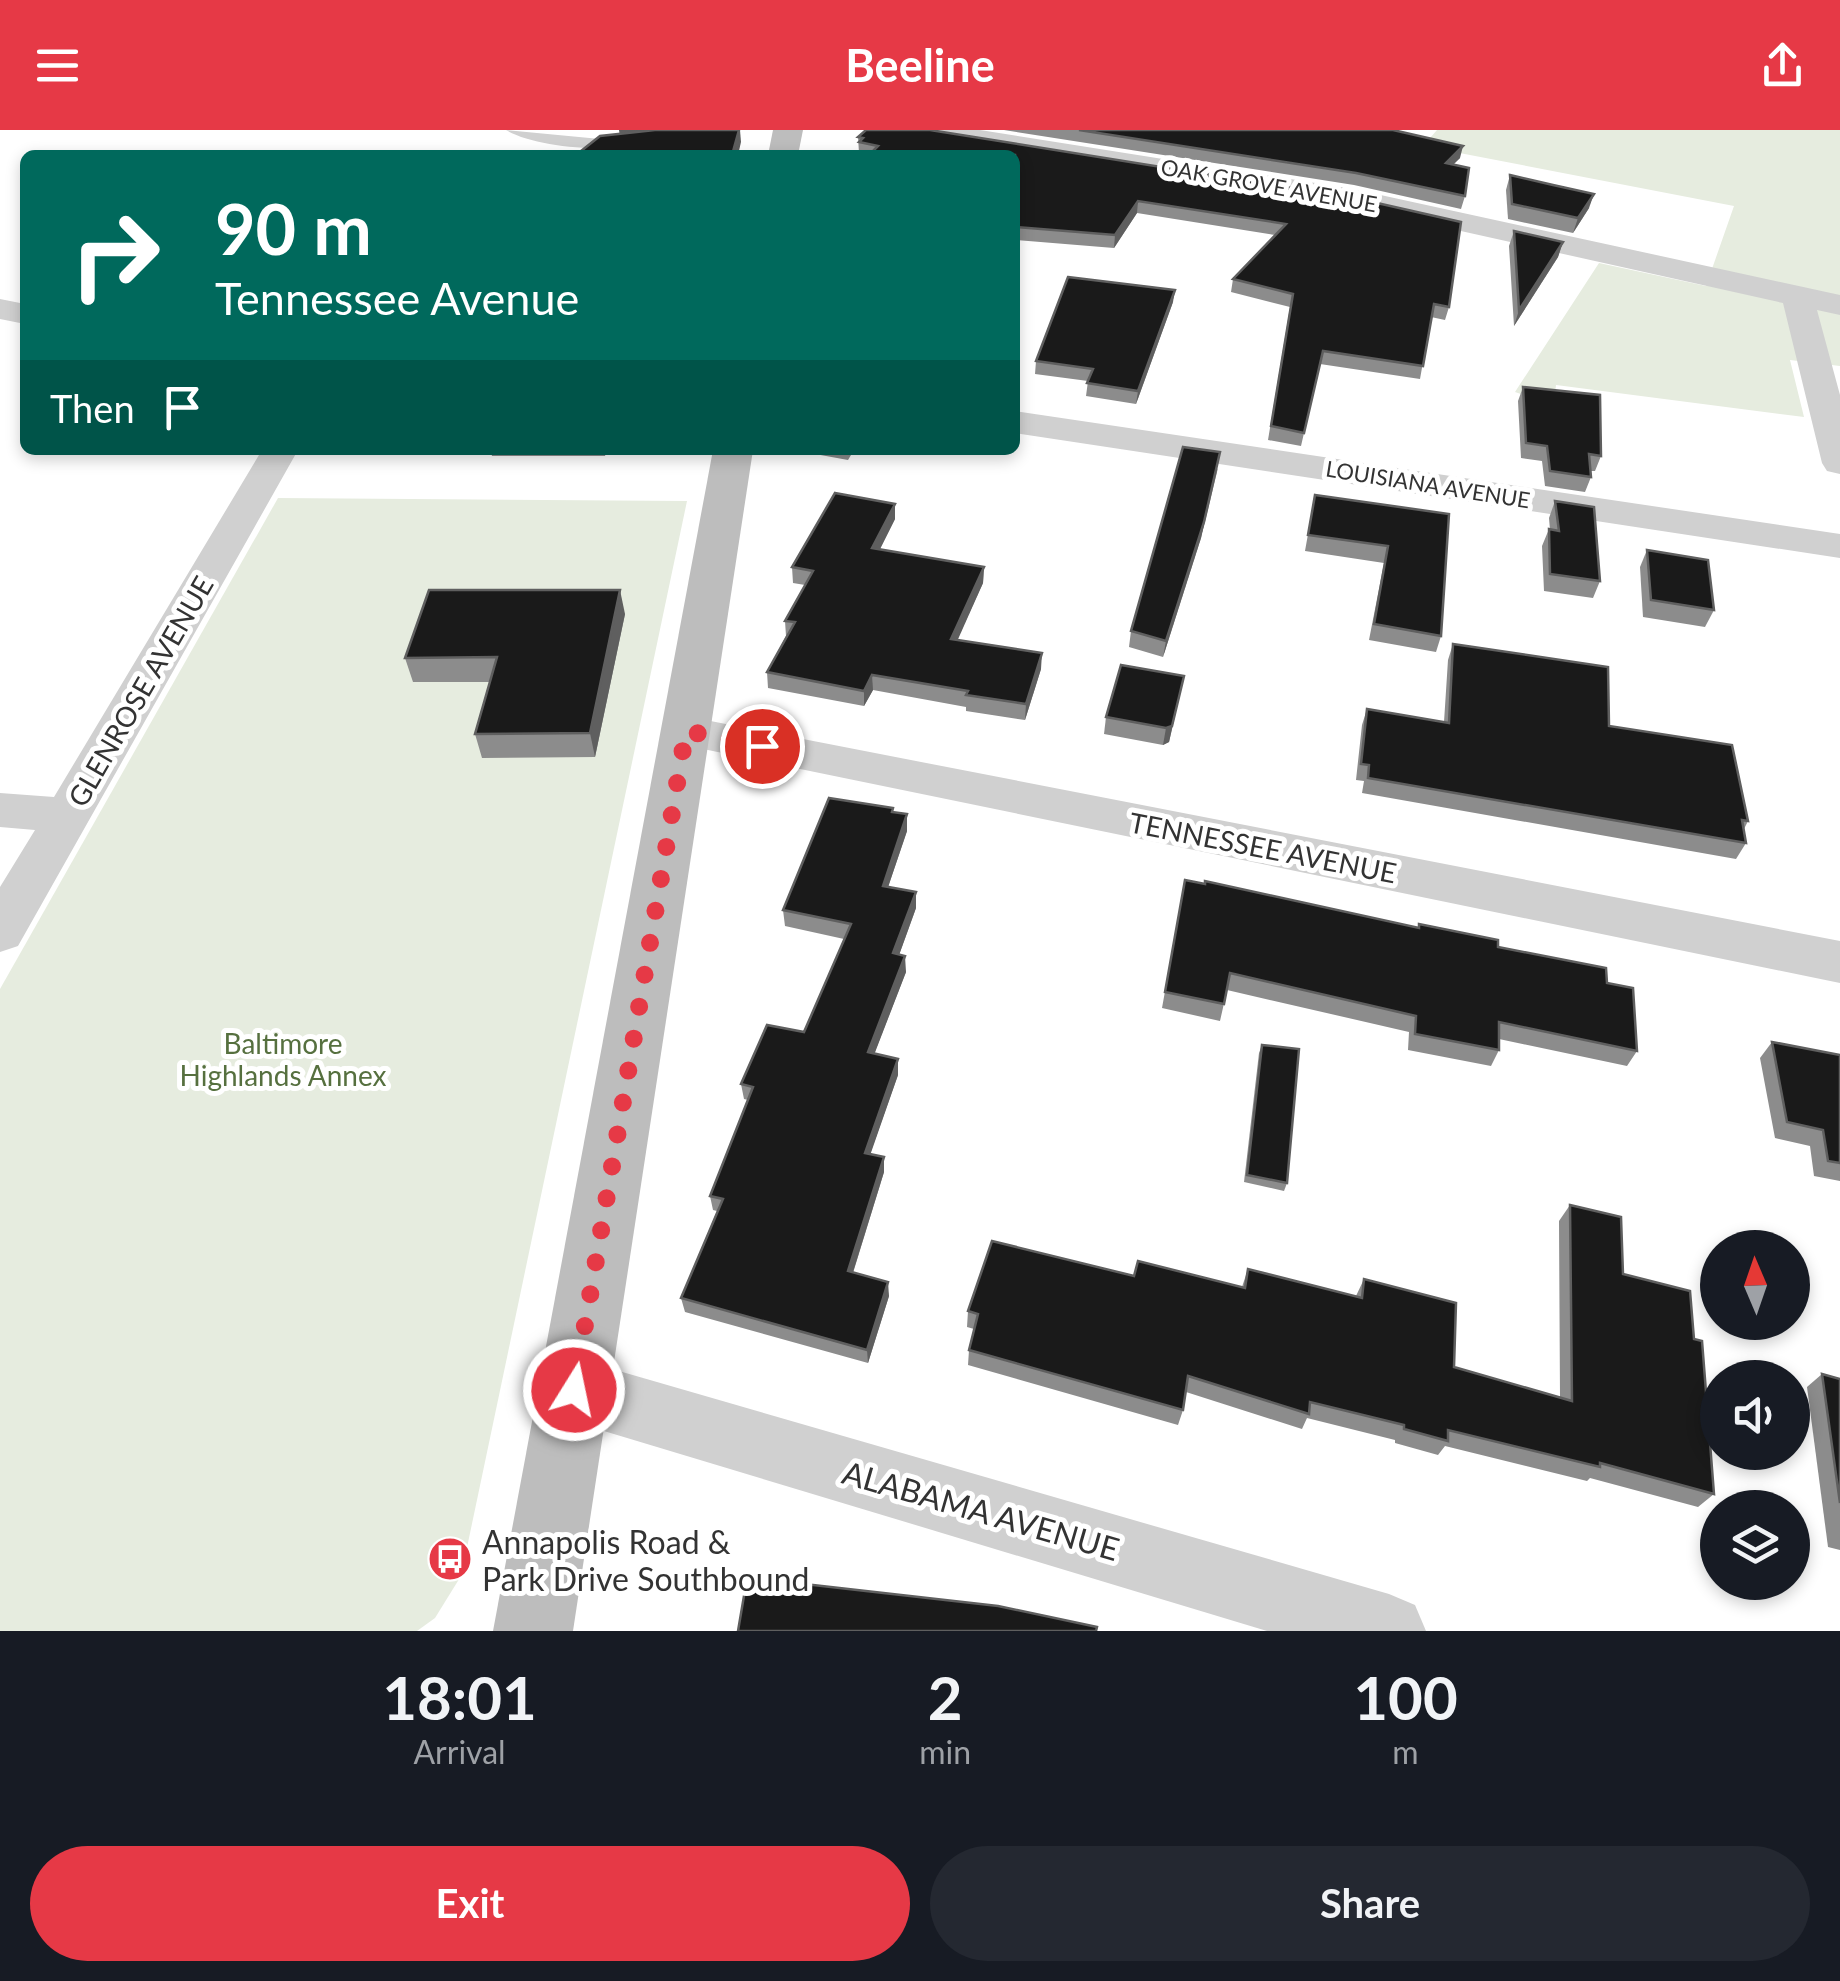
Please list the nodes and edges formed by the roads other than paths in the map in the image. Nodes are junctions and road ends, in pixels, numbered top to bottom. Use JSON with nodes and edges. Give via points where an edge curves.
{"nodes":[{"id":1,"x":514,"y":130,"type":"edge"},
{"id":2,"x":683,"y":130,"type":"edge"},
{"id":3,"x":930,"y":130,"type":"edge"},
{"id":4,"x":1798,"y":298,"type":"junction"},
{"id":5,"x":1840,"y":305,"type":"edge"},
{"id":6,"x":1020,"y":423,"type":"edge"},
{"id":7,"x":277,"y":455,"type":"edge"},
{"id":8,"x":733,"y":455,"type":"edge"},
{"id":9,"x":1840,"y":464,"type":"edge"},
{"id":10,"x":1840,"y":546,"type":"edge"},
{"id":11,"x":686,"y":731,"type":"junction"},
{"id":12,"x":0,"y":810,"type":"edge"},
{"id":13,"x":68,"y":815,"type":"junction"},
{"id":14,"x":0,"y":932,"type":"edge"},
{"id":15,"x":1840,"y":962,"type":"edge"},
{"id":16,"x":574,"y":1390,"type":"junction"},
{"id":17,"x":533,"y":1631,"type":"edge"},
{"id":18,"x":1388,"y":1631,"type":"edge"}],
"edges":[{"from":1,"to":2,"type":"lane","via":[[595,145],[648,144]]},
{"from":3,"to":4,"type":"street","name":"OAK GROVE AVENUE","via":[[1354,198]]},
{"from":4,"to":5,"type":"street","name":"OAK GROVE AVENUE"},
{"from":4,"to":9,"type":"street"},
{"from":6,"to":10,"type":"street","name":"LOUISIANA AVENUE"},
{"from":7,"to":13,"type":"street","name":"GLENROSE AVENUE"},
{"from":8,"to":11,"type":"main road"},
{"from":11,"to":15,"type":"street","name":"TENNESSEE AVENUE"},
{"from":11,"to":16,"type":"main road"},
{"from":12,"to":13,"type":"street"},
{"from":13,"to":14,"type":"street","name":"GLENROSE AVENUE"},
{"from":16,"to":17,"type":"main road"},
{"from":16,"to":18,"type":"street","name":"ALABAMA AVENUE"}]}
